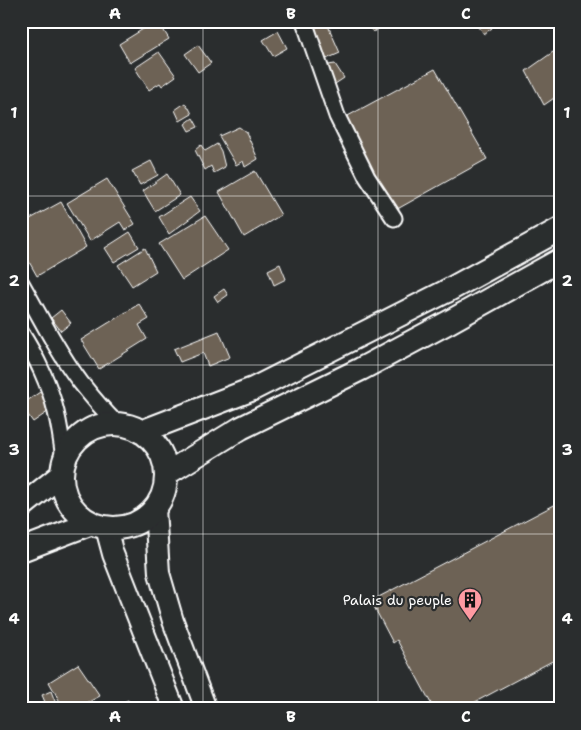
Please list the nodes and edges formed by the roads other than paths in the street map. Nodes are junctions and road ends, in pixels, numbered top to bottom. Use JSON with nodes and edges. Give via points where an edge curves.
{"nodes":[{"id":1,"x":304,"y":21,"type":"edge"},
{"id":2,"x":394,"y":218,"type":"dead end"},
{"id":3,"x":560,"y":229,"type":"edge"},
{"id":4,"x":560,"y":260,"type":"edge"},
{"id":5,"x":21,"y":283,"type":"edge"},
{"id":6,"x":21,"y":333,"type":"edge"},
{"id":7,"x":117,"y":424,"type":"junction"},
{"id":8,"x":141,"y":432,"type":"junction"},
{"id":9,"x":63,"y":467,"type":"junction"},
{"id":10,"x":166,"y":474,"type":"junction"},
{"id":11,"x":21,"y":507,"type":"edge"},
{"id":12,"x":155,"y":508,"type":"junction"},
{"id":13,"x":99,"y":526,"type":"junction"},
{"id":14,"x":21,"y":550,"type":"edge"},
{"id":15,"x":174,"y":709,"type":"edge"},
{"id":16,"x":206,"y":709,"type":"edge"}],
"edges":[{"from":1,"to":2,"type":"street","via":[[337,116],[367,177]]},
{"from":3,"to":8,"type":"main road","via":[[445,292],[253,388]]},
{"from":4,"to":10,"type":"main road","via":[[361,369],[240,428]]},
{"from":5,"to":7,"type":"street","via":[[80,382]]},
{"from":6,"to":9,"type":"street","via":[[30,346],[56,410]]},
{"from":7,"to":8,"type":"main road"},
{"from":7,"to":9,"type":"main road","via":[[84,432],[72,444]]},
{"from":8,"to":10,"type":"main road","via":[[159,450]]},
{"from":9,"to":11,"type":"main road"},
{"from":9,"to":13,"type":"main road","via":[[63,490],[70,504],[79,515]]},
{"from":10,"to":12,"type":"main road","via":[[165,486]]},
{"from":12,"to":13,"type":"main road","via":[[133,525],[120,528]]},
{"from":12,"to":16,"type":"street","via":[[159,573]]},
{"from":13,"to":14,"type":"main road"},
{"from":13,"to":15,"type":"street"}]}
